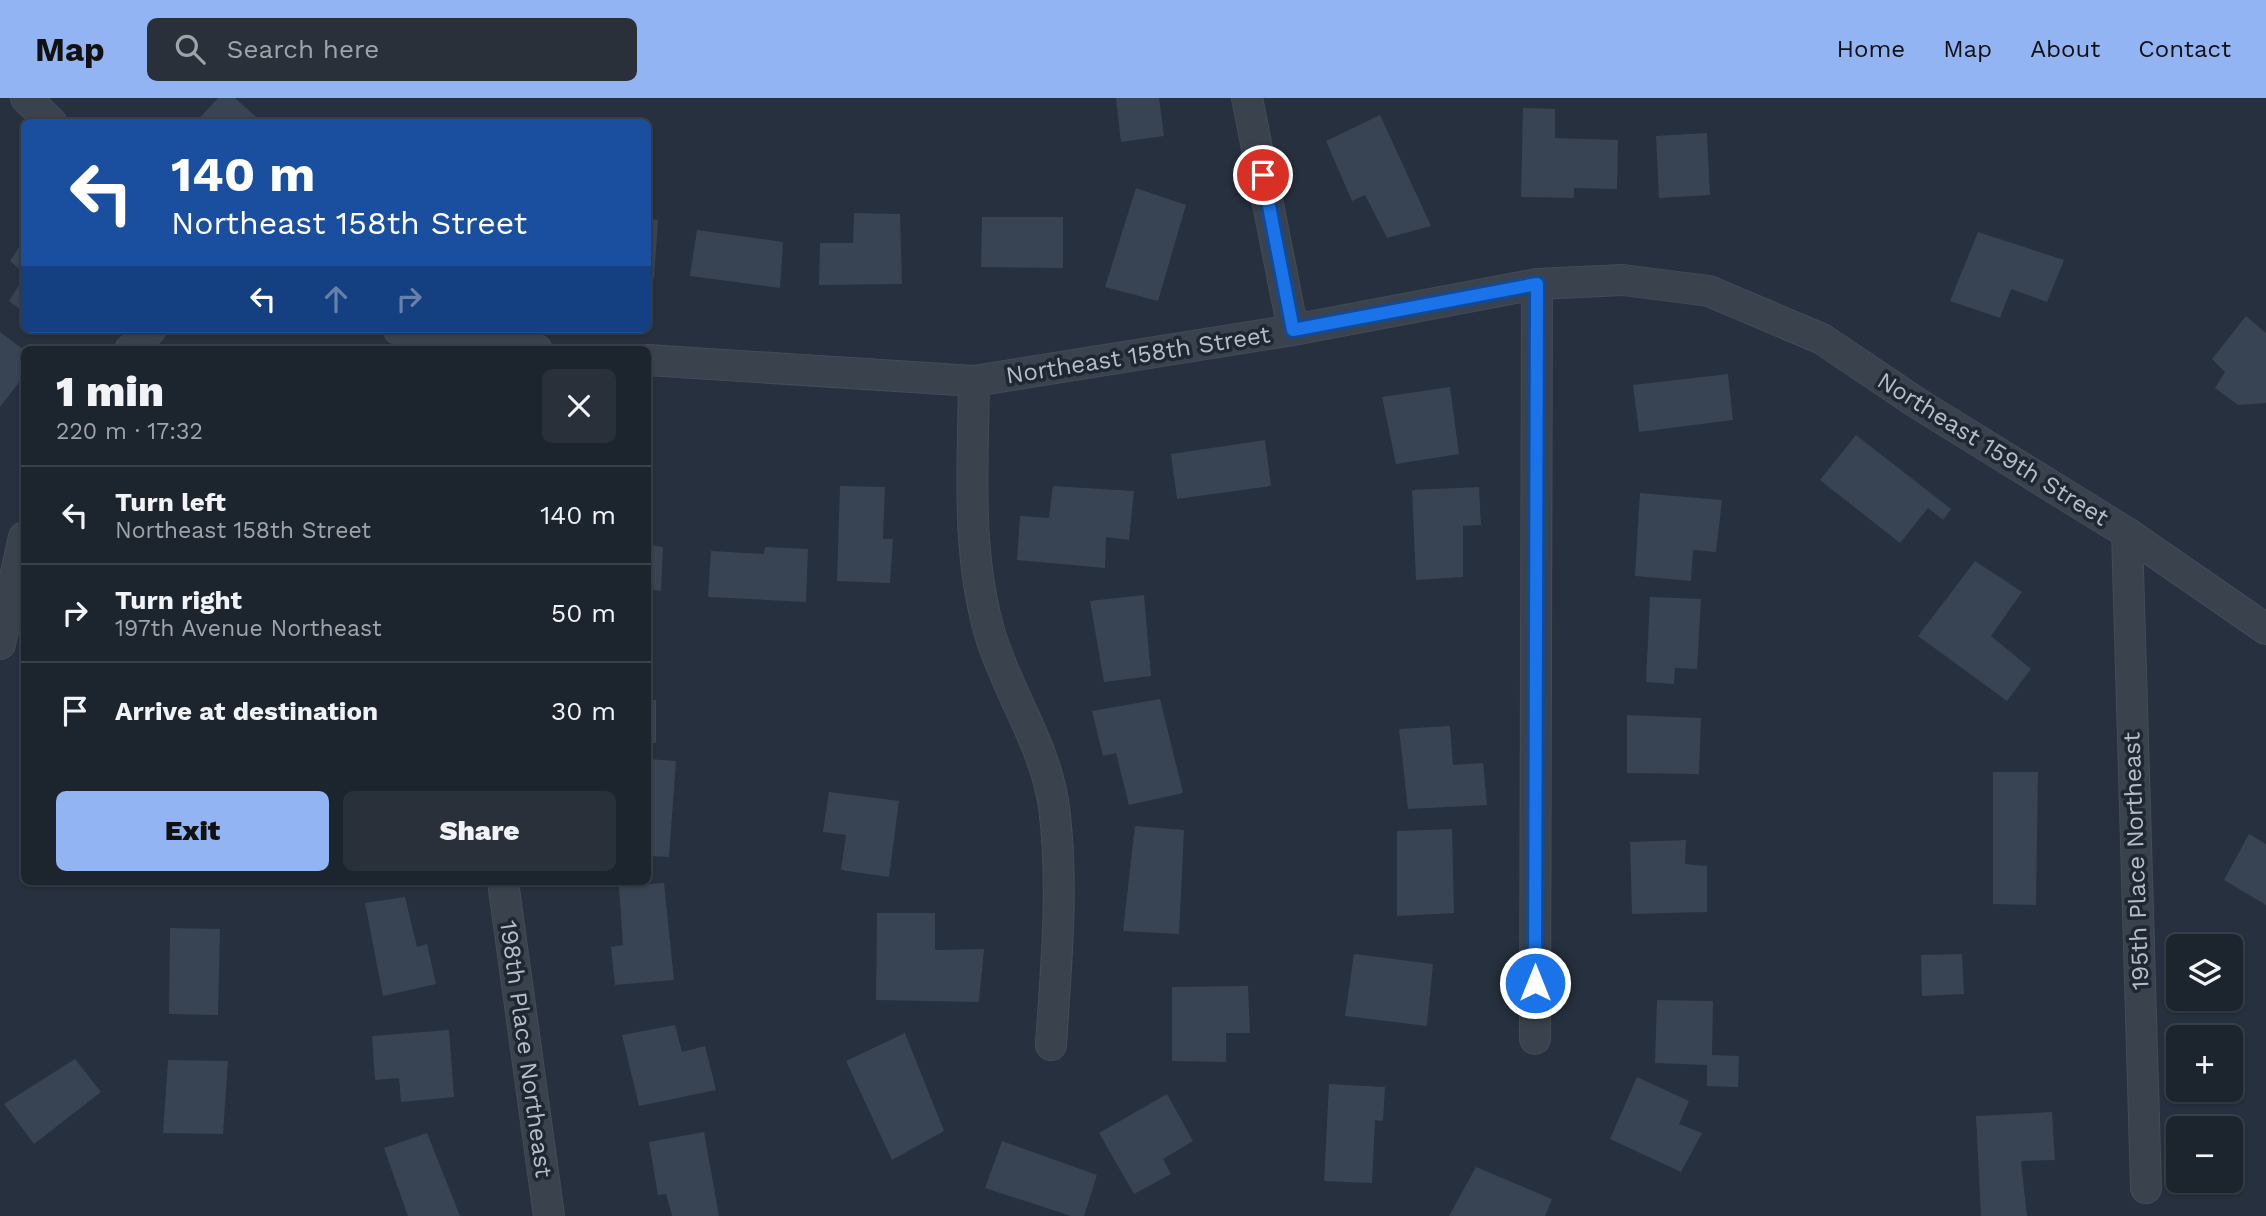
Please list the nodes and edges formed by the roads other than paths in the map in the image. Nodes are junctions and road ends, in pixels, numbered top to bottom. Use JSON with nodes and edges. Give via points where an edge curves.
{"nodes":[{"id":1,"x":26,"y":98,"type":"edge"},
{"id":2,"x":1247,"y":98,"type":"edge"},
{"id":3,"x":48,"y":119,"type":"edge"},
{"id":4,"x":1537,"y":284,"type":"junction"},
{"id":5,"x":1709,"y":291,"type":"joint"},
{"id":6,"x":1293,"y":330,"type":"junction"},
{"id":7,"x":147,"y":333,"type":"edge"},
{"id":8,"x":423,"y":333,"type":"edge"},
{"id":9,"x":134,"y":346,"type":"edge"},
{"id":10,"x":503,"y":346,"type":"edge"},
{"id":11,"x":651,"y":359,"type":"edge"},
{"id":12,"x":974,"y":381,"type":"junction"},
{"id":13,"x":2127,"y":533,"type":"junction"},
{"id":14,"x":21,"y":550,"type":"edge"},
{"id":15,"x":2266,"y":629,"type":"edge"},
{"id":16,"x":0,"y":644,"type":"edge"},
{"id":17,"x":503,"y":885,"type":"edge"},
{"id":18,"x":1535,"y":1039,"type":"dead end"},
{"id":19,"x":1051,"y":1045,"type":"dead end"},
{"id":20,"x":2146,"y":1188,"type":"dead end"},
{"id":21,"x":549,"y":1216,"type":"edge"}],
"edges":[{"from":1,"to":3,"type":"street"},
{"from":2,"to":6,"type":"street"},
{"from":4,"to":5,"type":"street","name":"Northeast 158th Street","via":[[1623,280]]},
{"from":4,"to":6,"type":"street","name":"Northeast 158th Street"},
{"from":4,"to":18,"type":"street"},
{"from":5,"to":13,"type":"street","name":"Northeast 159th Street","via":[[1822,339]]},
{"from":6,"to":12,"type":"street","name":"Northeast 158th Street"},
{"from":7,"to":9,"type":"street"},
{"from":8,"to":10,"type":"street"},
{"from":11,"to":12,"type":"street","name":"Northeast 158th Street"},
{"from":12,"to":19,"type":"street","via":[[972,546],[982,604],[1003,668],[1037,739],[1054,807],[1059,911]]},
{"from":13,"to":15,"type":"street","name":"Northeast 159th Street"},
{"from":13,"to":20,"type":"street","name":"195th Place Northeast"},
{"from":14,"to":16,"type":"street"},
{"from":17,"to":21,"type":"street","name":"198th Place Northeast"}]}
